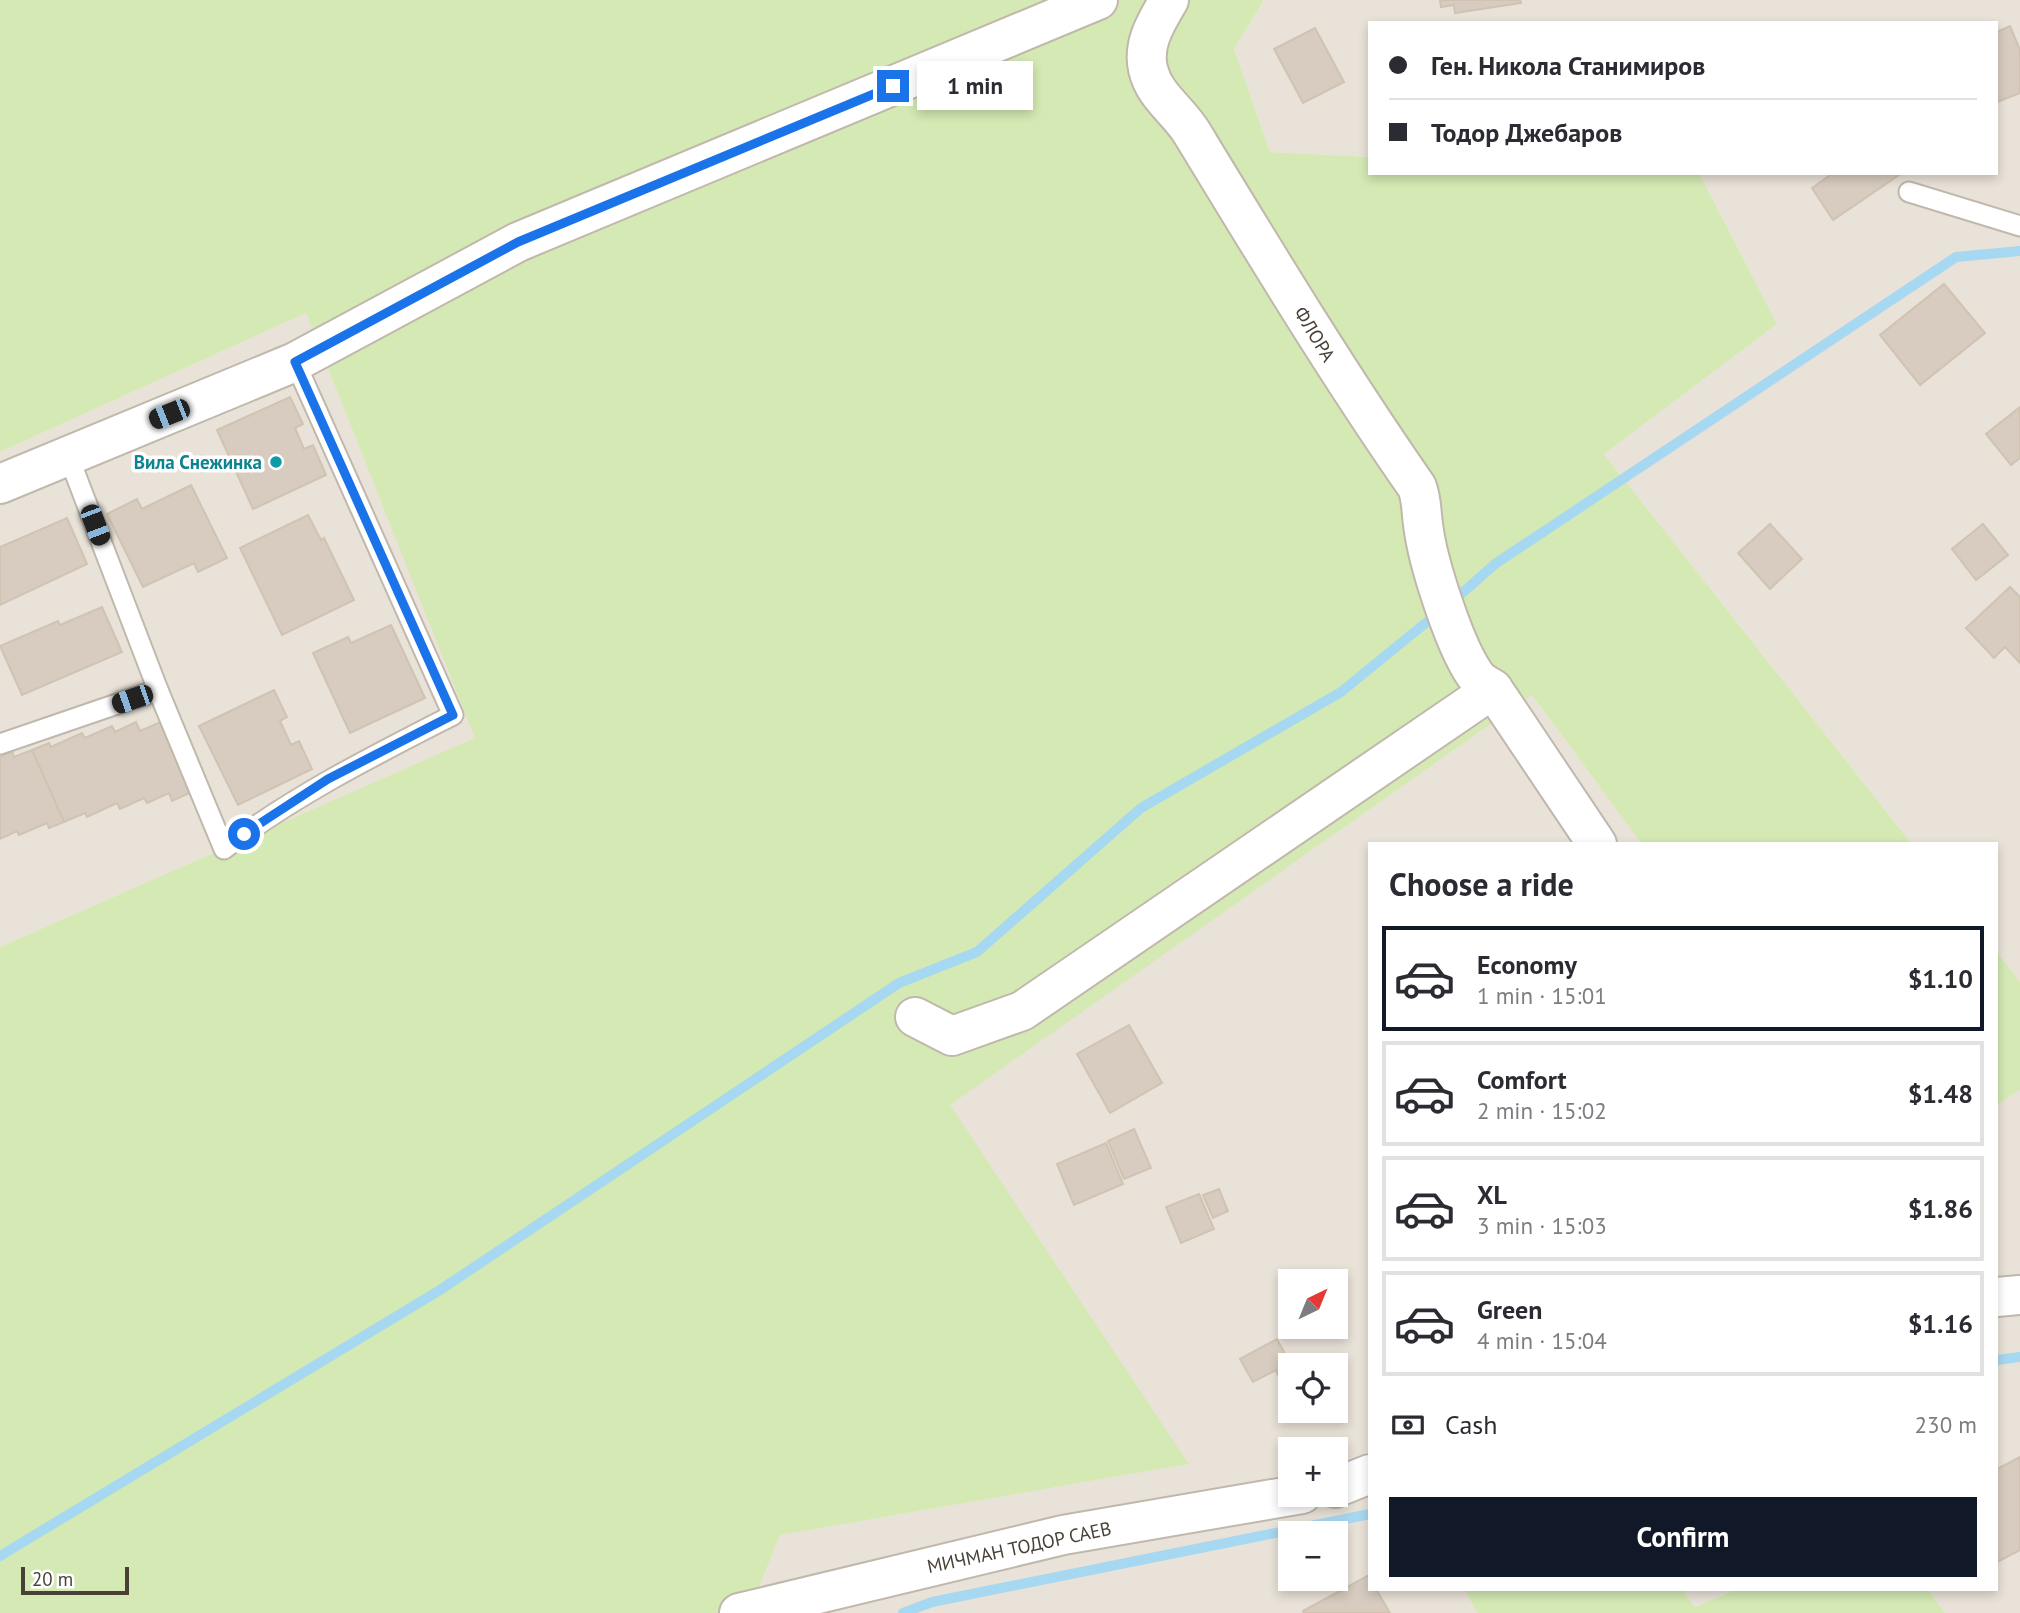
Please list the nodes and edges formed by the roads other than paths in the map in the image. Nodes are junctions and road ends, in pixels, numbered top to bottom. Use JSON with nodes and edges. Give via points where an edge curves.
{"nodes":[{"id":1,"x":1170,"y":0,"type":"edge"},
{"id":2,"x":1094,"y":1,"type":"edge"},
{"id":3,"x":1909,"y":192,"type":"dead end"},
{"id":4,"x":2020,"y":226,"type":"edge"},
{"id":5,"x":295,"y":362,"type":"junction"},
{"id":6,"x":68,"y":455,"type":"junction"},
{"id":7,"x":0,"y":484,"type":"edge"},
{"id":8,"x":1486,"y":685,"type":"junction"},
{"id":9,"x":158,"y":690,"type":"junction"},
{"id":10,"x":0,"y":744,"type":"edge"},
{"id":11,"x":1596,"y":842,"type":"edge"},
{"id":12,"x":915,"y":1017,"type":"dead end"},
{"id":13,"x":2020,"y":1294,"type":"edge"},
{"id":14,"x":1998,"y":1297,"type":"edge"},
{"id":15,"x":1368,"y":1475,"type":"edge"},
{"id":16,"x":1348,"y":1483,"type":"edge"},
{"id":17,"x":1278,"y":1498,"type":"edge"},
{"id":18,"x":739,"y":1613,"type":"edge"}],
"edges":[{"from":1,"to":8,"type":"street","name":"ФЛОРА","via":[[1146,47],[1153,83],[1191,131],[1350,391],[1417,487],[1444,608]]},
{"from":2,"to":5,"type":"street","via":[[518,242]]},
{"from":3,"to":4,"type":"lane"},
{"from":5,"to":6,"type":"street"},
{"from":5,"to":9,"type":"lane","via":[[453,715],[328,779],[224,849]]},
{"from":6,"to":7,"type":"street"},
{"from":6,"to":9,"type":"lane"},
{"from":8,"to":11,"type":"street","name":"ФЛОРА"},
{"from":8,"to":12,"type":"street","via":[[1023,1011],[952,1036]]},
{"from":9,"to":10,"type":"lane"},
{"from":13,"to":14,"type":"street"},
{"from":15,"to":16,"type":"street"},
{"from":17,"to":18,"type":"street","name":"МИЧМАН ТОДОР САЕВ","via":[[1063,1535]]}]}
